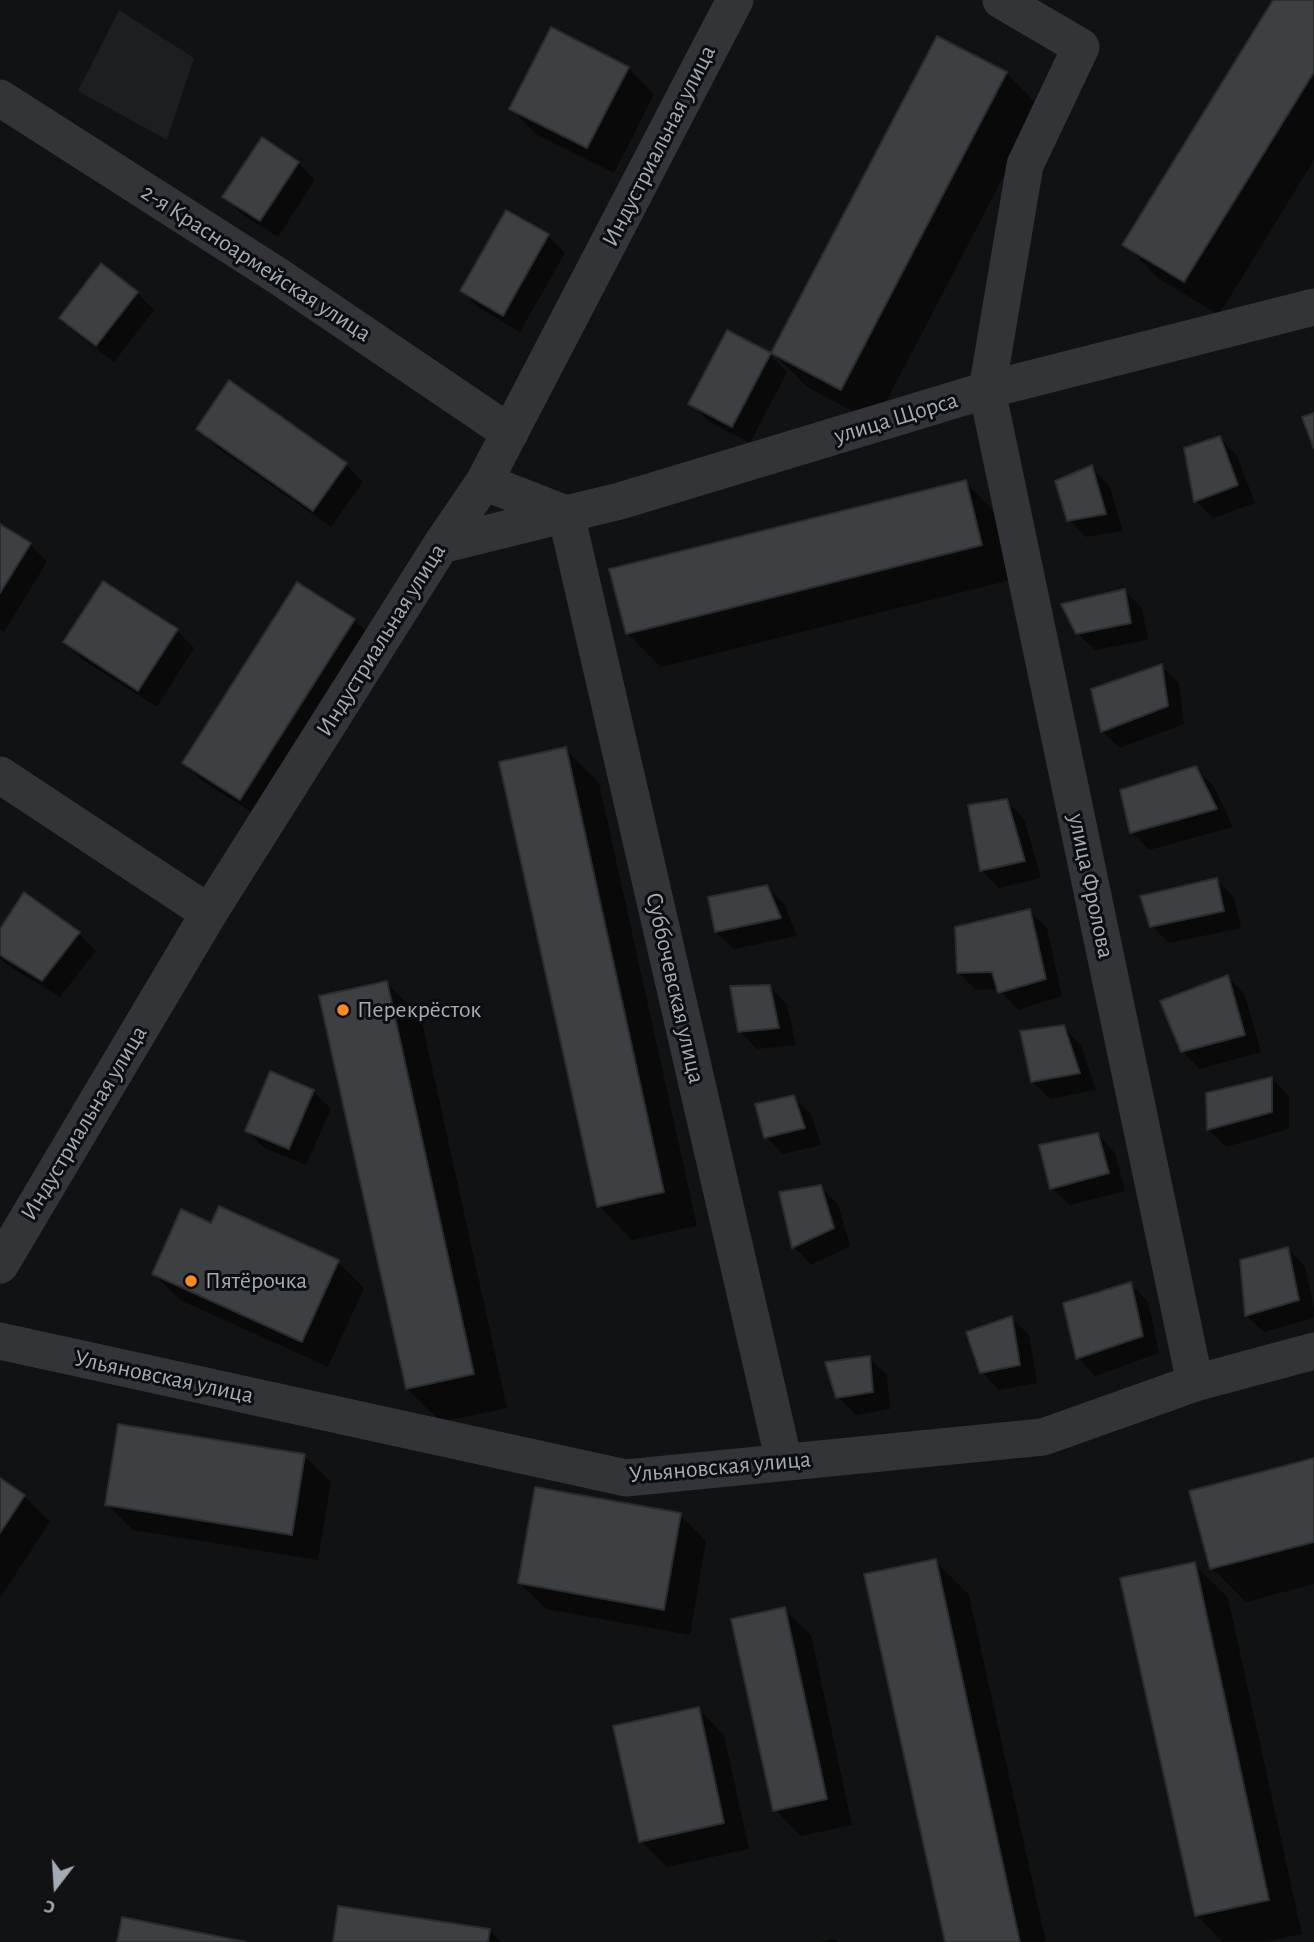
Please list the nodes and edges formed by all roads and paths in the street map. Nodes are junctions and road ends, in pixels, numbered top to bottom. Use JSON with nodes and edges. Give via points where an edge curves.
{"nodes":[{"id":1,"x":1001,"y":0,"type":"edge"},
{"id":2,"x":724,"y":4,"type":"edge"},
{"id":3,"x":0,"y":97,"type":"edge"},
{"id":4,"x":1314,"y":307,"type":"edge"},
{"id":5,"x":987,"y":390,"type":"junction"},
{"id":6,"x":510,"y":433,"type":"junction"},
{"id":7,"x":484,"y":482,"type":"junction"},
{"id":8,"x":566,"y":514,"type":"junction"},
{"id":9,"x":441,"y":545,"type":"junction"},
{"id":10,"x":0,"y":775,"type":"edge"},
{"id":11,"x":209,"y":913,"type":"junction"},
{"id":12,"x":0,"y":1265,"type":"edge"},
{"id":13,"x":0,"y":1341,"type":"edge"},
{"id":14,"x":1314,"y":1350,"type":"edge"},
{"id":15,"x":1195,"y":1382,"type":"junction"},
{"id":16,"x":785,"y":1462,"type":"junction"}],
"edges":[{"from":1,"to":5,"type":"street","via":[[1081,47],[1025,165]]},
{"from":2,"to":6,"type":"street","name":"Индустриальная улица"},
{"from":3,"to":6,"type":"street","name":"2-я Красноармейская улица"},
{"from":4,"to":5,"type":"street","name":"улица Щорса"},
{"from":5,"to":8,"type":"street","name":"улица Щорса"},
{"from":5,"to":15,"type":"street","name":"улица Фролова"},
{"from":6,"to":7,"type":"street","name":"Индустриальная улица"},
{"from":7,"to":8,"type":"street"},
{"from":7,"to":9,"type":"street","name":"Индустриальная улица"},
{"from":8,"to":9,"type":"street","name":"улица Щорса"},
{"from":8,"to":16,"type":"street","name":"Суббочевская улица"},
{"from":9,"to":11,"type":"street","name":"Индустриальная улица"},
{"from":10,"to":11,"type":"street"},
{"from":11,"to":12,"type":"street","name":"Индустриальная улица"},
{"from":13,"to":16,"type":"street","name":"Ульяновская улица","via":[[626,1478]]},
{"from":14,"to":15,"type":"street","name":"Ульяновская улица"},
{"from":15,"to":16,"type":"street","name":"Ульяновская улица","via":[[1042,1437]]}]}
